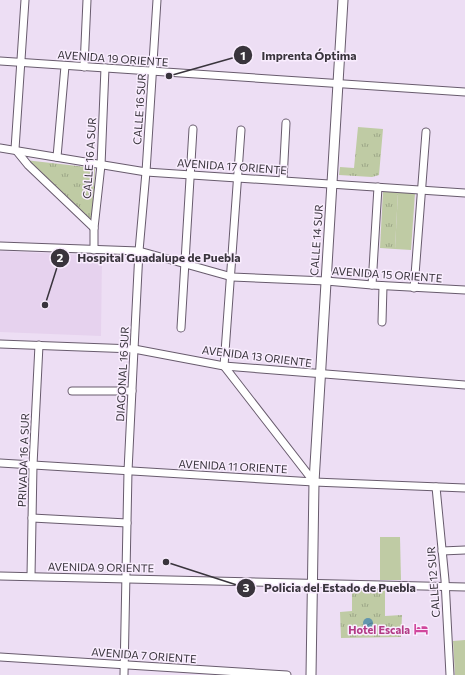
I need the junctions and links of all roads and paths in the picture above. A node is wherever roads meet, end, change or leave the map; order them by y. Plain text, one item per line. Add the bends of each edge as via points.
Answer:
1 (25, 0) edge
2 (87, 0) edge
3 (157, 0) edge
4 (343, 0) edge
5 (0, 62) edge
6 (22, 63) junction
7 (65, 66) junction
8 (84, 67) junction
9 (105, 68) junction
10 (152, 71) junction
11 (338, 83) junction
12 (465, 92) edge
13 (286, 123) dead end
14 (193, 129) dead end
15 (241, 130) dead end
16 (426, 132) dead end
17 (0, 148) edge
18 (15, 149) junction
19 (57, 157) junction
20 (101, 165) junction
21 (146, 172) junction
22 (191, 174) junction
23 (238, 177) junction
24 (283, 180) junction
25 (332, 184) junction
26 (378, 187) junction
27 (421, 190) junction
28 (465, 193) edge
29 (94, 228) junction
30 (0, 246) edge
31 (94, 250) junction
32 (139, 251) junction
33 (185, 264) junction
34 (232, 277) junction
35 (326, 281) junction
36 (372, 285) junction
37 (383, 286) junction
38 (414, 288) junction
39 (465, 290) edge
40 (382, 322) dead end
41 (181, 328) dead end
42 (0, 344) edge
43 (39, 345) junction
44 (134, 349) junction
45 (224, 366) junction
46 (320, 375) junction
47 (465, 385) edge
48 (72, 391) dead end
49 (132, 391) junction
50 (0, 463) edge
51 (33, 465) junction
52 (128, 472) junction
53 (314, 482) junction
54 (436, 487) junction
55 (465, 488) edge
56 (32, 518) junction
57 (127, 523) junction
58 (465, 550) edge
59 (442, 551) junction
60 (0, 576) edge
61 (31, 576) junction
62 (126, 578) junction
63 (314, 583) junction
64 (445, 586) junction
65 (465, 587) edge
66 (0, 657) edge
67 (124, 664) junction
68 (124, 675) edge
69 (287, 675) edge
70 (311, 675) edge
71 (450, 675) edge

1 - 6 street
2 - 8 street
3 - 10 street, CALLE 16 SUR
4 - 11 main road, CALLE 14 SUR
5 - 6 street, AVENIDA 19 ORIENTE
6 - 7 street, AVENIDA 19 ORIENTE
6 - 18 street
7 - 8 street, AVENIDA 19 ORIENTE
7 - 19 street
8 - 9 street, AVENIDA 19 ORIENTE
9 - 10 street, AVENIDA 19 ORIENTE
9 - 20 street, CALLE 16 A SUR
10 - 11 street, AVENIDA 19 ORIENTE
10 - 21 street, CALLE 16 SUR
11 - 12 street, AVENIDA 19 ORIENTE
11 - 25 main road, CALLE 14 SUR
13 - 24 street
14 - 22 street
15 - 23 street
16 - 27 street
17 - 18 street, AVENIDA 17 ORIENTE
18 - 19 street, AVENIDA 17 ORIENTE
18 - 29 street via 28,165
19 - 20 street, AVENIDA 17 ORIENTE
20 - 21 street, AVENIDA 17 ORIENTE
20 - 29 street, CALLE 16 A SUR
21 - 22 street, AVENIDA 17 ORIENTE
21 - 32 street, DIAGONAL 16 SUR
22 - 23 street, AVENIDA 17 ORIENTE
22 - 33 street
23 - 24 street, AVENIDA 17 ORIENTE
23 - 34 street
24 - 25 street, AVENIDA 17 ORIENTE
25 - 26 street, AVENIDA 17 ORIENTE
25 - 35 main road, CALLE 14 SUR
26 - 27 street, AVENIDA 17 ORIENTE
26 - 36 street
27 - 28 street, AVENIDA 17 ORIENTE
27 - 38 street
29 - 31 street, CALLE 16 A SUR
30 - 31 street, AVENIDA 15 ORIENTE
31 - 32 street, AVENIDA 15 ORIENTE
32 - 33 street, AVENIDA 15 ORIENTE
32 - 44 street, DIAGONAL 16 SUR
33 - 34 street, AVENIDA 15 ORIENTE
33 - 41 street
34 - 35 street, AVENIDA 15 ORIENTE
34 - 45 street
35 - 36 street, AVENIDA 15 ORIENTE
35 - 46 main road, CALLE 14 SUR
36 - 37 street, AVENIDA 15 ORIENTE
37 - 38 street, AVENIDA 15 ORIENTE
37 - 40 street
38 - 39 street, AVENIDA 15 ORIENTE
42 - 43 street, AVENIDA 13 ORIENTE
43 - 44 street, AVENIDA 13 ORIENTE
43 - 51 street, PRIVADA 16 A SUR
44 - 45 street, AVENIDA 13 ORIENTE
44 - 49 street, DIAGONAL 16 SUR
45 - 46 street, AVENIDA 13 ORIENTE
45 - 53 street
46 - 47 street, AVENIDA 13 ORIENTE
46 - 53 main road, CALLE 14 SUR
48 - 49 street
49 - 52 street, DIAGONAL 16 SUR
50 - 51 street, AVENIDA 11 ORIENTE
51 - 52 street, AVENIDA 11 ORIENTE
51 - 56 street, PRIVADA 16 A SUR
52 - 53 street, AVENIDA 11 ORIENTE
52 - 57 street, DIAGONAL 16 SUR
53 - 54 street, AVENIDA 11 ORIENTE
53 - 63 main road, CALLE 14 SUR
54 - 55 street, AVENIDA 11 ORIENTE
54 - 59 street, CALLE 12 SUR
56 - 57 street
56 - 61 street, PRIVADA 16 A SUR
57 - 62 street, DIAGONAL 16 SUR
58 - 59 street
59 - 64 street, CALLE 12 SUR
60 - 61 street, AVENIDA 9 ORIENTE
61 - 62 street, AVENIDA 9 ORIENTE
62 - 63 street, AVENIDA 9 ORIENTE
62 - 67 street, DIAGONAL 16 SUR
63 - 64 street, AVENIDA 9 ORIENTE
63 - 70 main road, CALLE 14 SUR
64 - 65 street, AVENIDA 9 ORIENTE
64 - 71 street, CALLE 12 SUR
66 - 67 street, AVENIDA 7 ORIENTE
67 - 68 street, DIAGONAL 16 SUR
67 - 69 street, AVENIDA 7 ORIENTE

